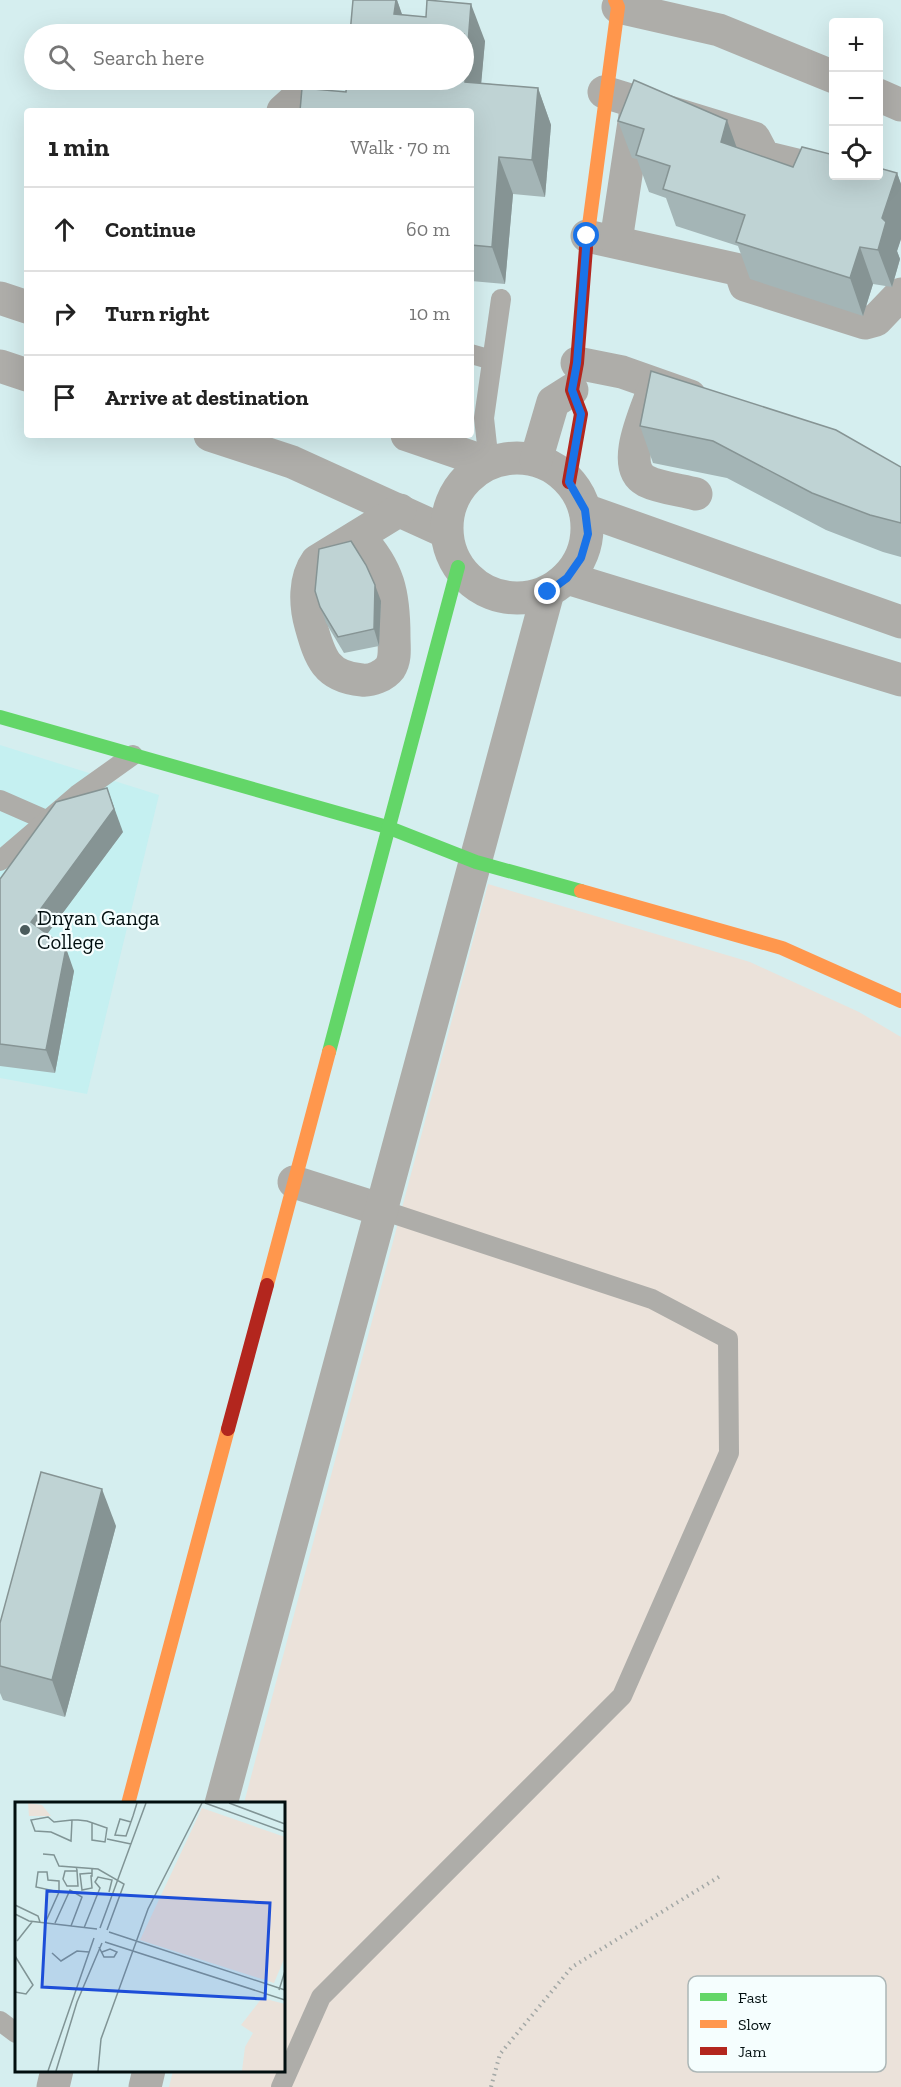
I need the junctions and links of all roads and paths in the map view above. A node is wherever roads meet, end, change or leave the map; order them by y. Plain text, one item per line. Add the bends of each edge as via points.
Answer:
1 (617, 4) edge
2 (829, 75) edge
3 (306, 90) edge
4 (604, 92) junction
5 (883, 97) edge
6 (638, 101) junction
7 (901, 105) edge
8 (286, 108) edge
9 (829, 173) edge
10 (601, 238) junction
11 (901, 294) edge
12 (0, 298) edge
13 (501, 299) dead end
14 (24, 306) edge
15 (474, 355) edge
16 (492, 360) junction
17 (0, 366) edge
18 (24, 374) edge
19 (574, 377) junction
20 (656, 383) junction
21 (723, 408) edge
22 (219, 438) edge
23 (416, 438) edge
24 (536, 460) junction
25 (489, 463) junction
26 (569, 482) junction
27 (696, 494) dead end
28 (400, 510) junction
29 (585, 510) junction
30 (446, 532) junction
31 (359, 537) dead end
32 (458, 567) junction
33 (558, 585) junction
34 (901, 622) edge
35 (901, 680) edge
36 (0, 717) edge
37 (133, 755) junction
38 (0, 800) edge
39 (48, 821) junction
40 (387, 827) junction
41 (0, 861) edge
42 (476, 862) junction
43 (901, 1001) edge
44 (294, 1182) junction
45 (382, 1210) junction
46 (128, 1802) edge
47 (221, 1802) edge
48 (722, 1875) dead end
49 (0, 2021) edge
50 (15, 2031) edge
51 (57, 2072) edge
52 (149, 2072) edge
53 (53, 2087) edge
54 (145, 2087) edge
55 (281, 2087) edge
56 (491, 2087) edge

1 - 2 street via 719,30
1 - 4 street
3 - 8 street
4 - 6 street
4 - 10 street
5 - 7 street
6 - 9 street via 754,138 764,157
6 - 10 street
10 - 11 street via 741,270 745,285 865,323 876,320
10 - 19 street
12 - 14 street
13 - 16 lane
15 - 16 lane
16 - 25 lane via 484,418
17 - 18 street
19 - 20 street via 622,372
19 - 24 street via 553,402
19 - 26 street via 581,414
20 - 21 street
20 - 27 street via 632,454 635,471 646,481
22 - 28 street via 292,462
23 - 25 street
24 - 25 street via 512,458
24 - 26 street via 558,470
25 - 30 street via 471,474 457,491 448,510
26 - 29 street
28 - 30 street
28 - 31 street
29 - 33 street via 588,534 581,558
29 - 34 street
30 - 32 street
32 - 33 street via 488,594 518,599
32 - 40 street
33 - 35 street
33 - 42 street
36 - 37 street
37 - 39 lane
37 - 40 street
38 - 39 lane
39 - 41 lane
40 - 42 street
40 - 44 street
42 - 43 street via 782,948
42 - 45 street
44 - 45 street
44 - 46 street
45 - 47 street
45 - 55 lane via 652,1299 728,1339 729,1453 622,1696 321,1997
48 - 56 path via 572,1967 500,2054
49 - 50 lane
51 - 53 street
52 - 54 street

